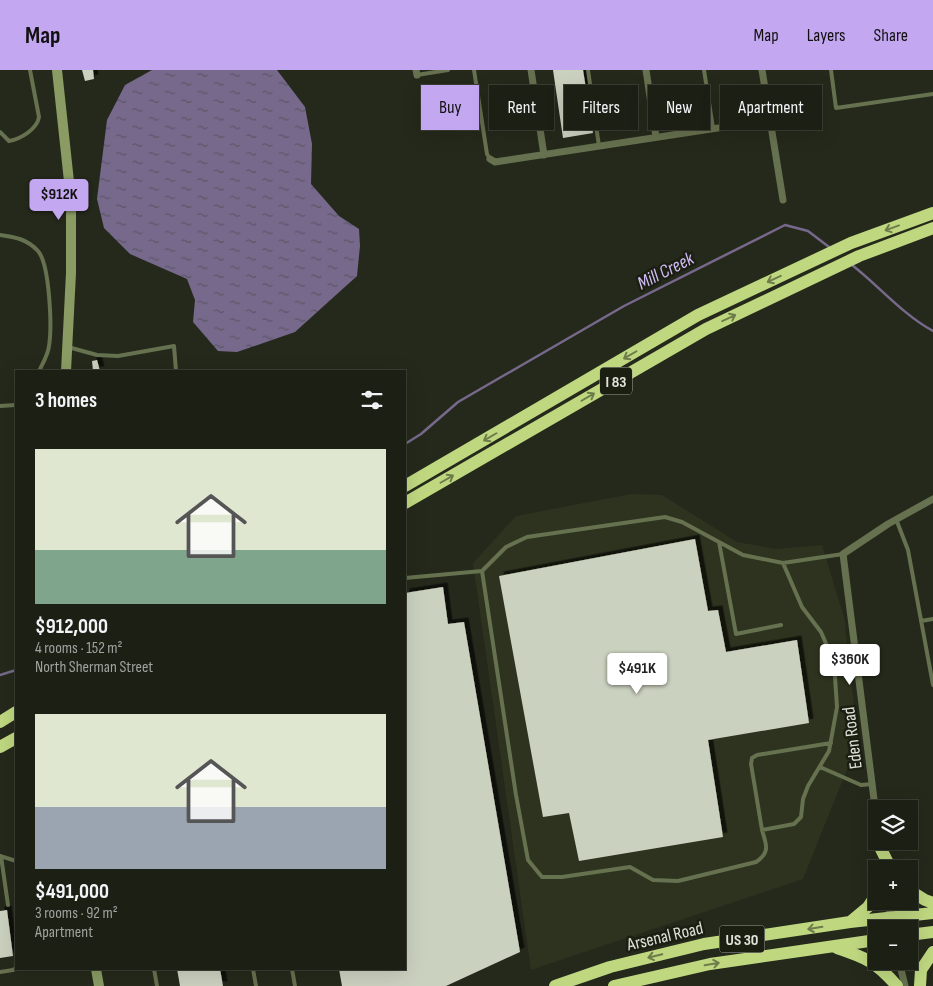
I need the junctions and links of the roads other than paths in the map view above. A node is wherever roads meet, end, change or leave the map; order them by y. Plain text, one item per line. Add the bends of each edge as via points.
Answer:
1 (30, 70) edge
2 (57, 70) edge
3 (448, 70) edge
4 (474, 70) edge
5 (531, 70) edge
6 (588, 70) edge
7 (646, 70) edge
8 (704, 70) edge
9 (762, 70) edge
10 (831, 70) edge
11 (417, 72) edge
12 (764, 85) edge
13 (933, 94) edge
14 (720, 127) edge
15 (713, 128) junction
16 (772, 130) edge
17 (0, 132) edge
18 (656, 137) junction
19 (599, 146) junction
20 (544, 155) junction
21 (490, 159) joint
22 (783, 200) dead end
23 (933, 213) edge
24 (933, 228) edge
25 (0, 235) edge
26 (68, 346) junction
27 (39, 370) edge
28 (66, 370) edge
29 (176, 370) edge
30 (15, 405) edge
31 (0, 406) edge
32 (406, 485) edge
33 (933, 499) edge
34 (406, 502) edge
35 (896, 519) junction
36 (719, 542) junction
37 (843, 554) junction
38 (783, 563) junction
39 (482, 571) junction
40 (406, 578) edge
41 (933, 619) edge
42 (921, 621) junction
43 (781, 626) dead end
44 (933, 686) edge
45 (15, 713) edge
46 (0, 722) edge
47 (15, 739) edge
48 (831, 743) junction
49 (0, 747) edge
50 (820, 767) junction
51 (872, 784) junction
52 (874, 800) edge
53 (762, 830) junction
54 (0, 856) edge
55 (15, 860) edge
56 (918, 896) edge
57 (933, 904) edge
58 (8, 905) dead end
59 (868, 907) edge
60 (933, 913) edge
61 (904, 920) edge
62 (850, 922) junction
63 (868, 922) edge
64 (933, 932) edge
65 (918, 934) edge
66 (868, 941) edge
67 (834, 947) junction
68 (933, 952) edge
69 (15, 969) edge
70 (96, 970) edge
71 (154, 970) edge
72 (253, 970) edge
73 (292, 970) edge
74 (901, 970) edge
75 (0, 972) edge
76 (99, 986) edge
77 (157, 986) edge
78 (256, 986) edge
79 (295, 986) edge
80 (555, 986) edge
81 (614, 986) edge
82 (897, 986) edge
83 (905, 986) edge
84 (920, 986) edge

1 - 17 lane via 38,123 19,140 9,141
2 - 26 main road via 71,200
3 - 11 lane
4 - 21 lane
5 - 20 street
6 - 19 lane
7 - 18 street
8 - 15 lane
9 - 12 street
10 - 13 lane via 836,108
14 - 15 street
15 - 18 street
16 - 22 street
18 - 19 street
19 - 20 street
20 - 21 street via 495,162
23 -> 32 highway, I 83 via 852,243 698,316
34 -> 24 highway, I 83 via 706,329 859,256
25 - 27 lane via 18,237 39,253 43,262 50,336 49,349
26 - 28 main road
26 - 29 lane via 97,355 118,356 174,346
30 - 31 lane
33 - 35 street
35 - 37 street
35 - 42 lane via 908,550
36 - 38 lane via 743,555
36 - 39 lane via 666,517 527,537 506,547
36 - 43 lane via 736,634
37 - 38 lane
37 - 51 street, Eden Road
38 - 48 lane via 802,607 821,632 834,662 837,707
39 - 40 lane
39 - 53 lane via 528,860 542,877 630,867 653,880 678,881 756,862 764,857 767,850
41 - 42 lane
42 - 44 lane
45 - 46 highway
47 - 49 highway
48 - 50 lane
48 - 53 lane via 752,758
50 - 51 lane via 861,785
50 - 53 lane via 803,799 801,816 794,824
51 - 52 street, Eden Road
54 - 55 lane
54 - 58 lane
56 - 57 highway
59 - 62 highway
60 - 61 highway, Arsenal Road / US 30
62 - 63 highway, Arsenal Road / US 30
62 -> 80 highway, Arsenal Road / US 30 via 704,944 610,967
64 - 65 highway
66 - 67 highway, US 30
81 -> 67 highway, US 30 via 710,964
67 - 82 highway via 864,957 886,973
68 - 84 highway via 921,970
69 - 75 lane
70 - 76 main road
71 - 77 lane
72 - 78 lane
73 - 79 lane
74 - 83 street

